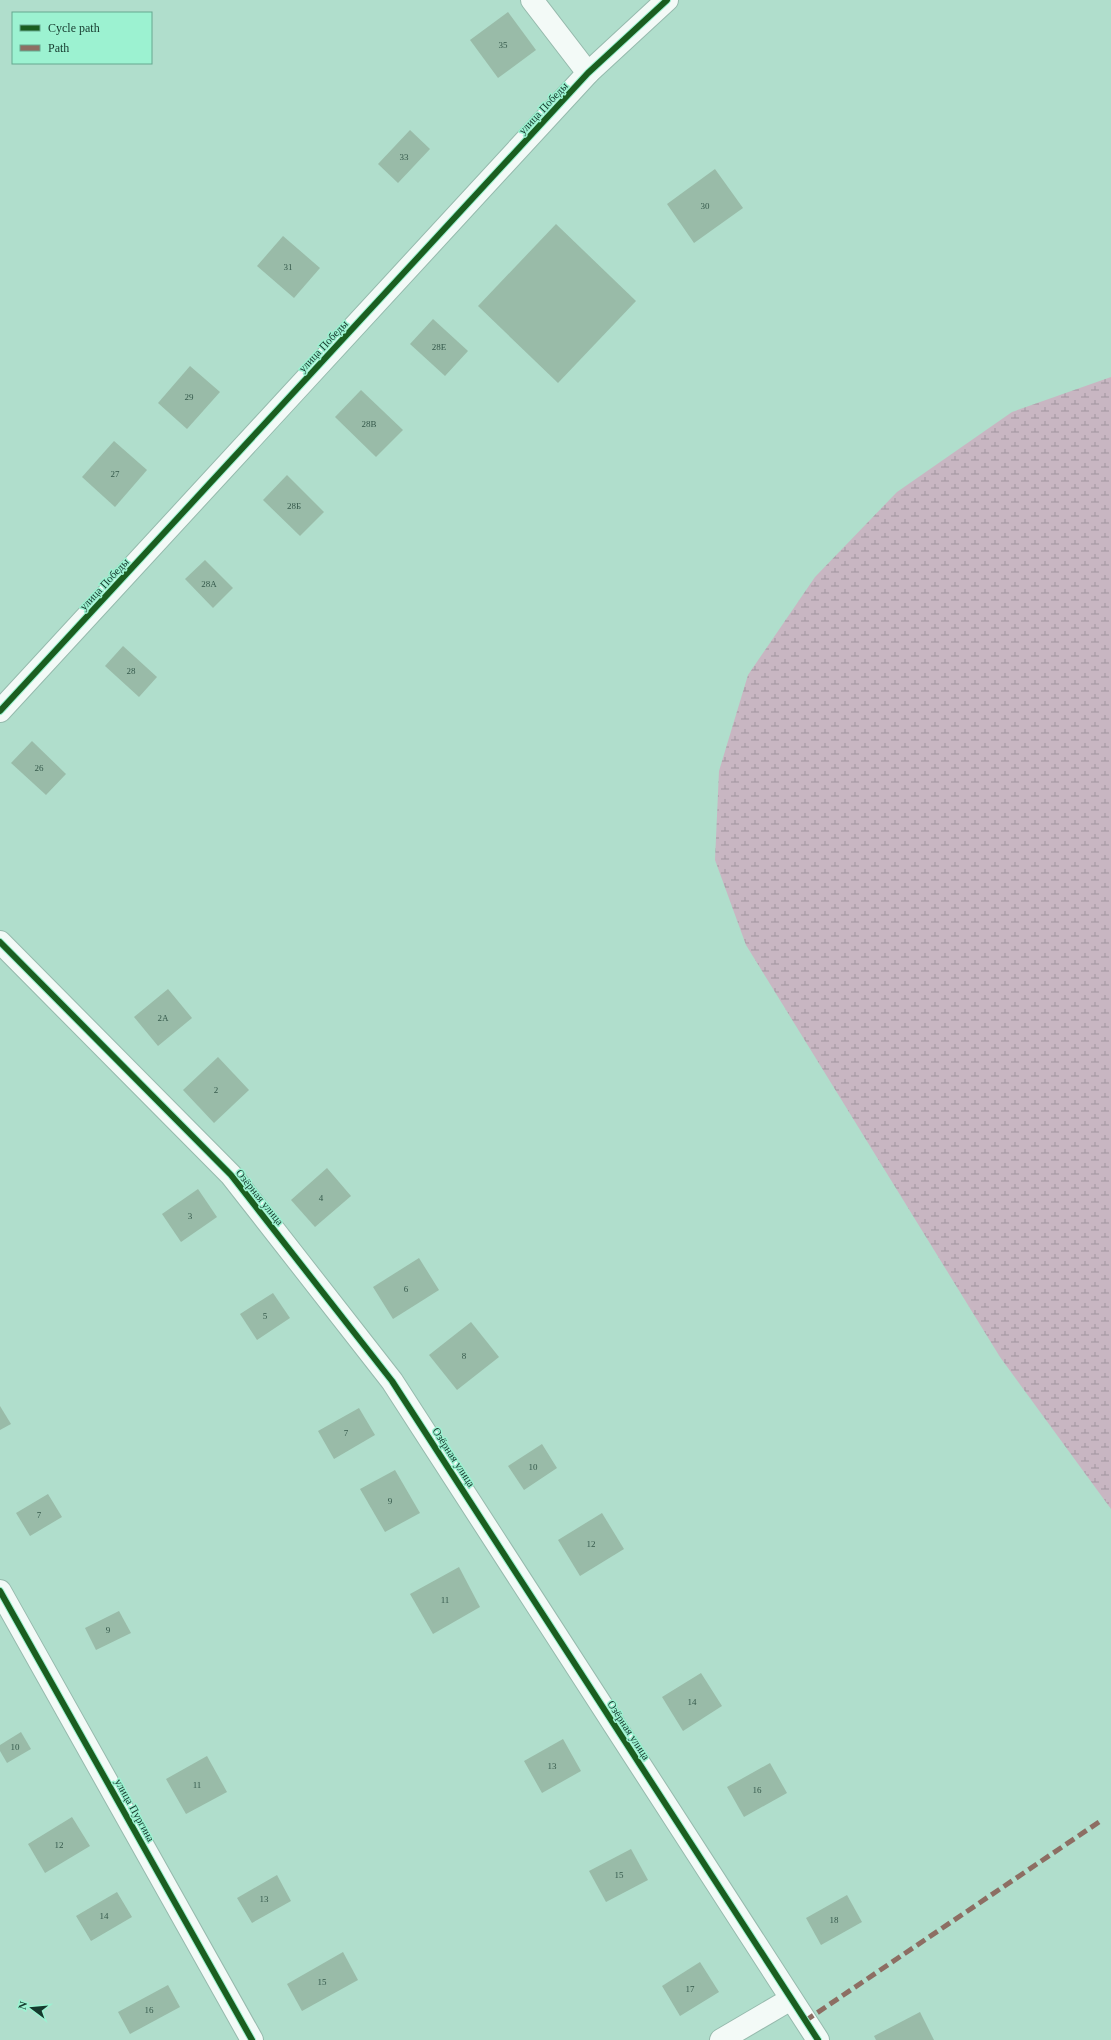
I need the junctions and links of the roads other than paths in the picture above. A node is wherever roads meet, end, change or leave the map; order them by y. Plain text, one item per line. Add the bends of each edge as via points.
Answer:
1 (532, 0) edge
2 (667, 0) edge
3 (588, 73) junction
4 (0, 711) edge
5 (0, 942) edge
6 (0, 1590) edge
7 (791, 1999) junction
8 (252, 2040) edge
9 (721, 2040) edge
10 (818, 2040) edge

1 - 3 street
2 - 3 street, улица Победы
3 - 4 street, улица Победы
5 - 7 street, Озёрная улица via 231,1175 392,1381
6 - 8 street, улица Пургина
7 - 9 street
7 - 10 street, Озёрная улица

